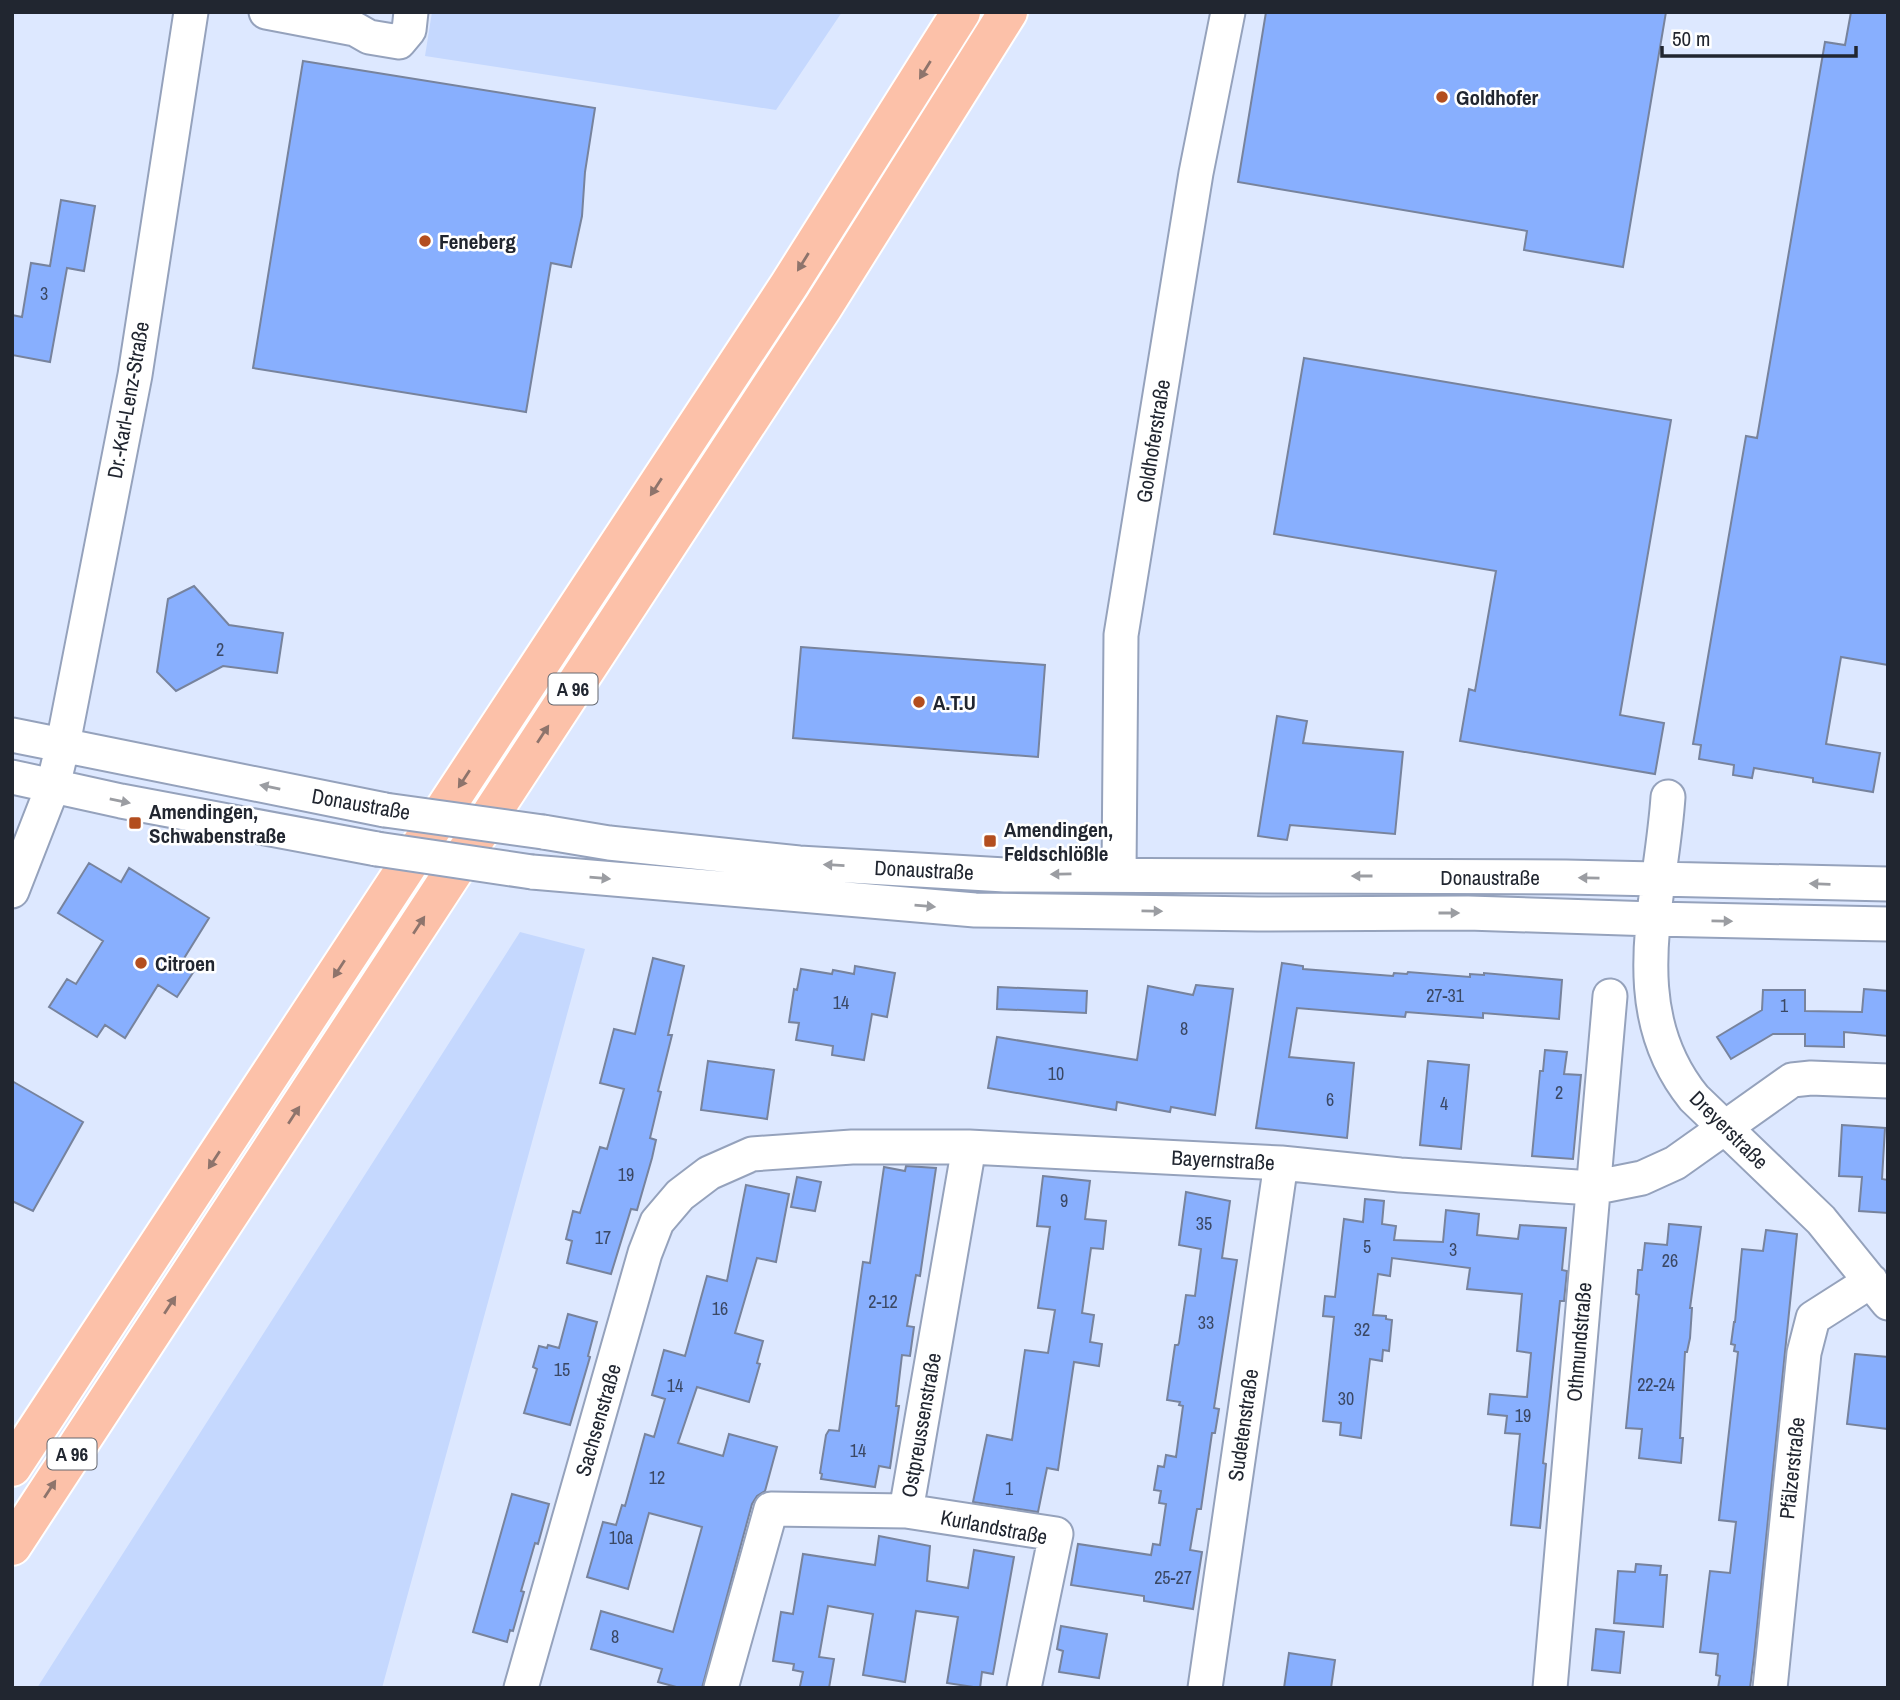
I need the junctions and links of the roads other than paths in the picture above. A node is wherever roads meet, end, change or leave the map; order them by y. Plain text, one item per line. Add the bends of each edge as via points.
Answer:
1 (191, 12) edge
2 (266, 12) edge
3 (411, 12) edge
4 (961, 12) edge
5 (1008, 12) edge
6 (1228, 12) edge
7 (12, 735) edge
8 (62, 744) junction
9 (12, 777) edge
10 (53, 786) junction
11 (1668, 797) dead end
12 (1119, 874) junction
13 (1658, 879) junction
14 (1888, 884) edge
15 (12, 891) edge
16 (1654, 919) junction
17 (1888, 924) edge
18 (1610, 996) dead end
19 (1888, 1082) edge
20 (1724, 1127) junction
21 (969, 1147) junction
22 (1281, 1163) junction
23 (709, 1173) joint
24 (1592, 1188) junction
25 (1880, 1292) edge
26 (12, 1466) edge
27 (906, 1511) junction
28 (12, 1546) edge
29 (520, 1688) edge
30 (721, 1688) edge
31 (1024, 1688) edge
32 (1205, 1688) edge
33 (1550, 1688) edge
34 (1770, 1688) edge

1 - 8 street, Dr.-Karl-Lenz-Straße via 135,375
2 - 3 street via 399,42 408,30
4 -> 26 highway, A 96 via 789,285
28 -> 5 highway, A 96 via 823,307
6 - 12 street, Goldhoferstraße via 1196,173 1121,635
7 - 8 street, Donaustraße
8 - 10 street, Dr.-Karl-Lenz-Straße
12 -> 8 street, Donaustraße, bridge via 1005,875 799,863 609,843 385,810
9 - 10 street, Donaustraße
10 - 15 street, Dr.-Karl-Lenz-Straße
10 -> 16 street, Donaustraße, bridge via 376,849 532,872 975,910 1468,913
11 - 13 street, Dreyerstraße
13 -> 12 street, Donaustraße
14 -> 13 street, Donaustraße
13 - 16 street, Dreyerstraße
16 -> 17 street, Donaustraße
16 - 20 street, Dreyerstraße via 1650,978 1658,1030 1682,1082
18 - 24 street, Othmundstraße
19 - 20 street, Bayernstraße via 1791,1080
20 - 24 street, Bayernstraße via 1675,1163 1642,1178
20 - 25 street, Dreyerstraße via 1821,1220
21 - 22 street, Bayernstraße
21 - 23 street, Bayernstraße via 852,1147 752,1154
21 - 27 street, Ostpreussenstraße
22 - 24 street, Bayernstraße
22 - 32 street, Sudetenstraße
23 - 29 street, Sachsenstraße via 680,1195 657,1222 645,1253
24 - 33 street, Othmundstraße
25 - 34 street, Pfälzerstraße via 1813,1318 1804,1353
27 - 30 street, Ostpreussenstraße via 771,1509
27 - 31 street, Kurlandstraße via 1056,1534

